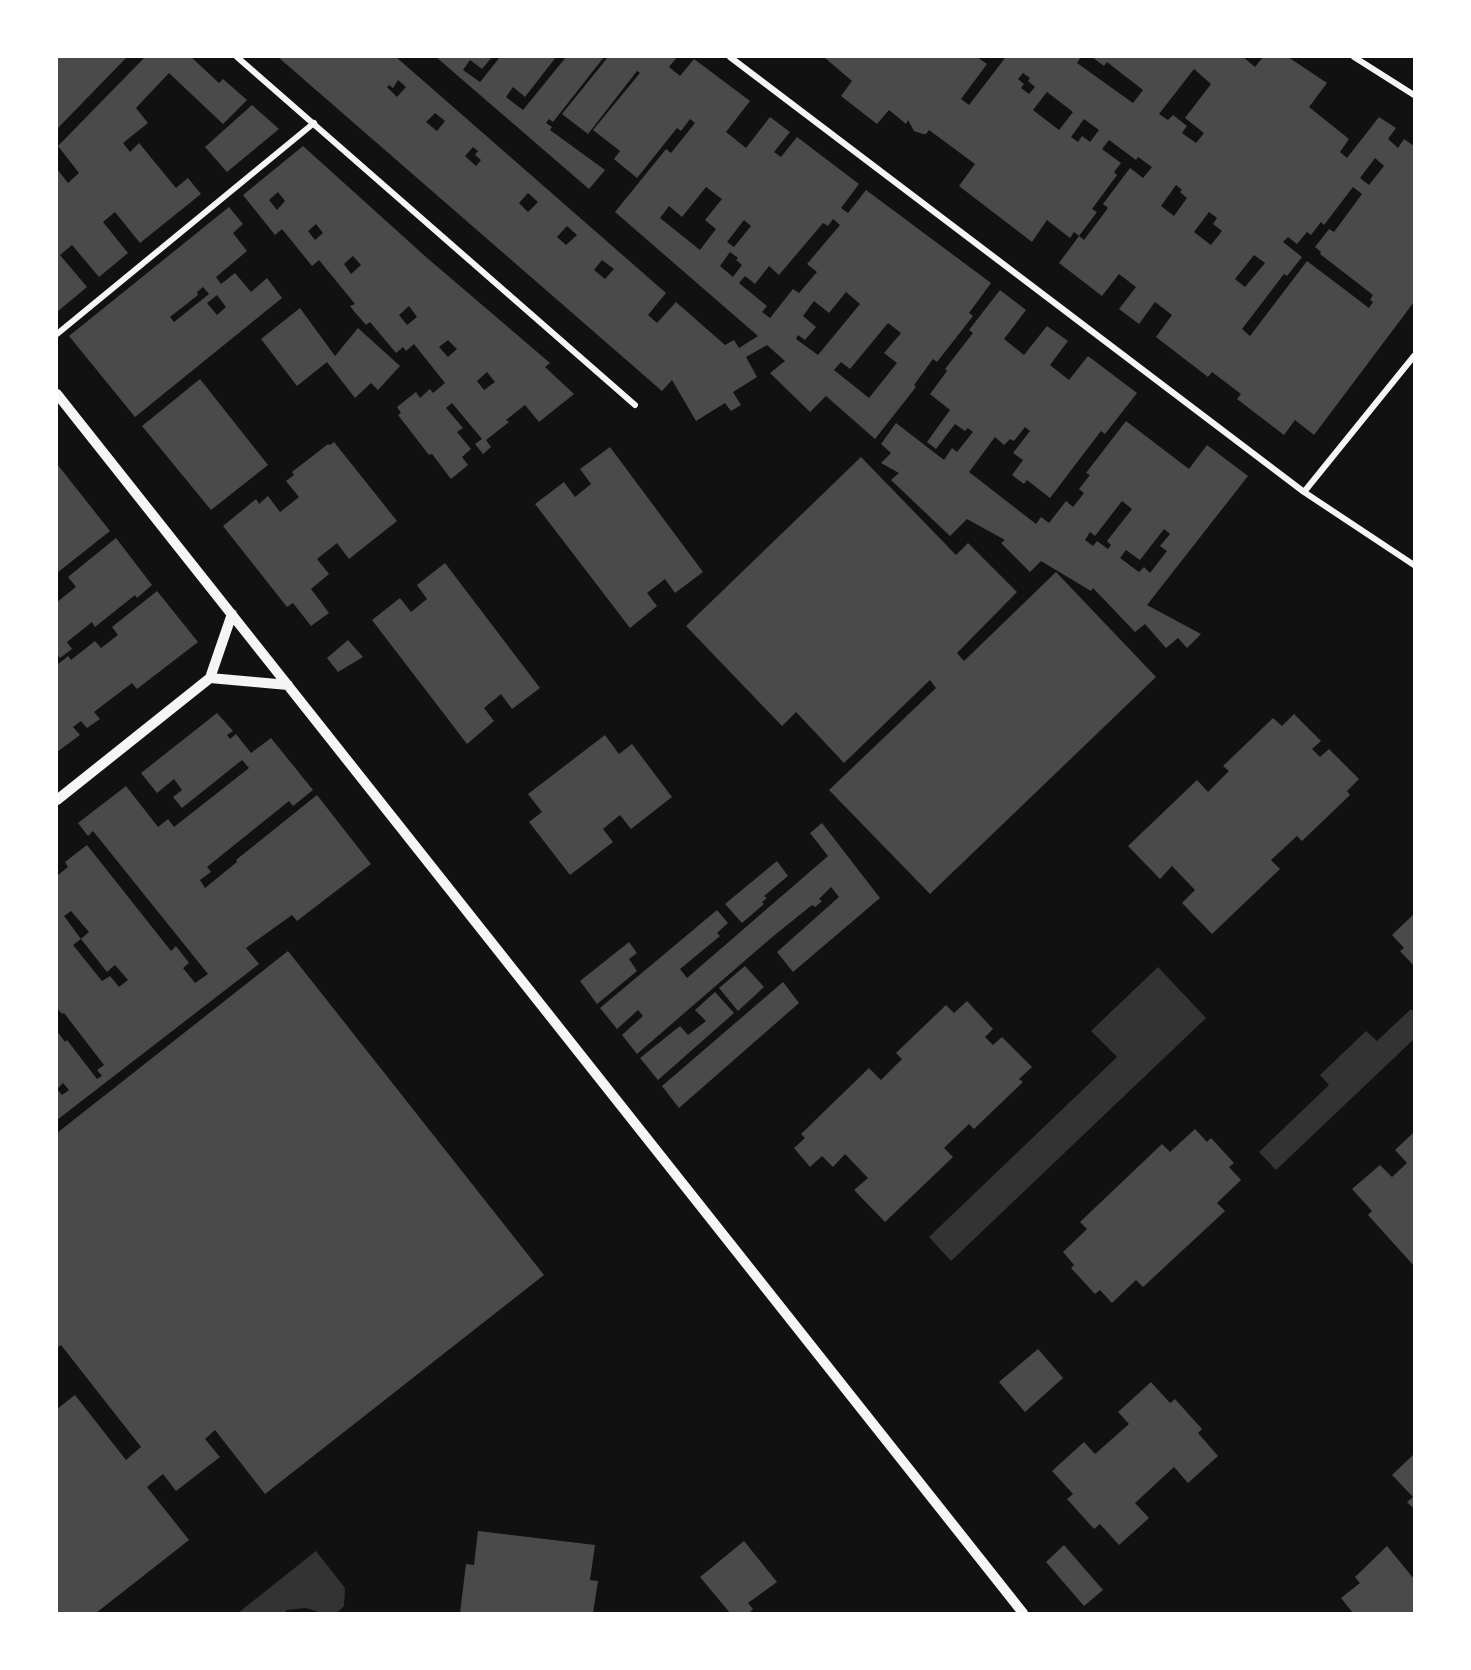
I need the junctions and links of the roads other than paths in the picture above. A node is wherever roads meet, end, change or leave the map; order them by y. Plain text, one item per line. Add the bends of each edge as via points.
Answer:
1 (237, 57) edge
2 (730, 57) edge
3 (1354, 57) edge
4 (1414, 95) edge
5 (314, 123) junction
6 (57, 334) edge
7 (1414, 356) edge
8 (57, 394) edge
9 (635, 405) dead end
10 (1304, 492) junction
11 (1414, 565) edge
12 (232, 614) junction
13 (210, 678) junction
14 (288, 685) junction
15 (57, 800) edge
16 (1023, 1613) edge

1 - 5 street
2 - 10 street
3 - 4 street
5 - 6 street
5 - 9 street
7 - 10 street
8 - 12 street
10 - 11 street
12 - 13 street
12 - 14 street
13 - 14 street
13 - 15 street
14 - 16 street

